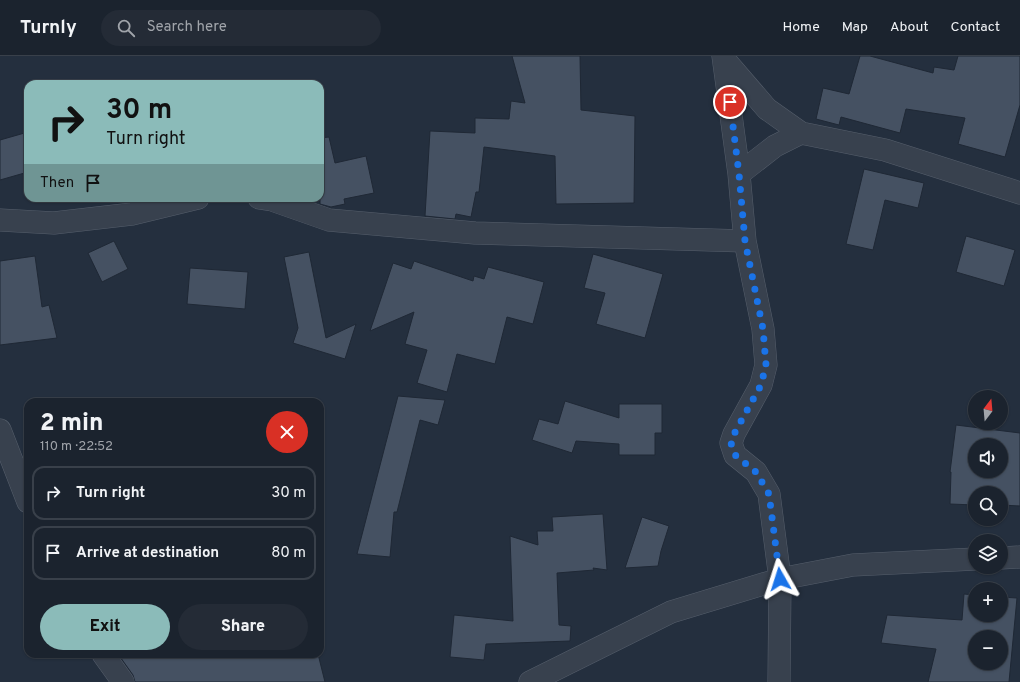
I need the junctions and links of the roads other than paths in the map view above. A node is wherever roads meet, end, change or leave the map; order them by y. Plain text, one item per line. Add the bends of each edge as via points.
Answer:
1 (724, 58) edge
2 (801, 133) junction
3 (739, 174) junction
4 (1020, 193) edge
5 (182, 202) edge
6 (278, 202) edge
7 (0, 220) edge
8 (745, 241) junction
9 (0, 430) edge
10 (24, 492) edge
11 (1020, 557) edge
12 (1008, 558) edge
13 (968, 559) edge
14 (780, 579) junction
15 (106, 658) edge
16 (123, 682) edge
17 (530, 682) edge
18 (779, 682) edge

1 - 2 street via 767,109
1 - 3 street
2 - 3 street via 775,146
2 - 4 street via 885,150
3 - 8 street
5 - 7 street via 132,214 62,222
6 - 8 street via 329,220 476,233
8 - 14 street via 763,329 766,365 761,385 731,443 735,455 756,472 769,494
9 - 10 street
11 - 12 street
13 - 14 street via 853,565
14 - 17 street via 671,612
14 - 18 street
15 - 16 street

